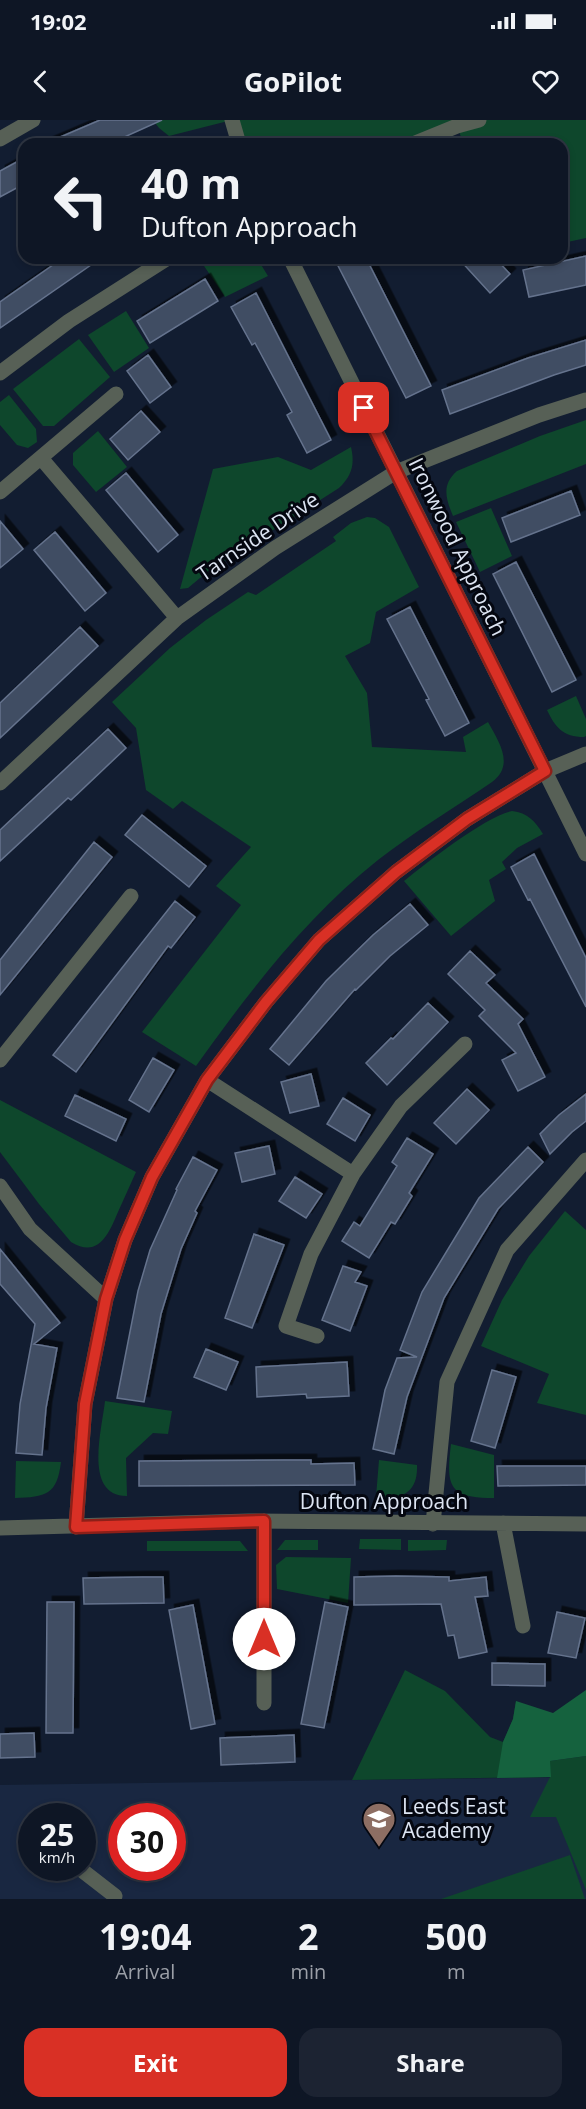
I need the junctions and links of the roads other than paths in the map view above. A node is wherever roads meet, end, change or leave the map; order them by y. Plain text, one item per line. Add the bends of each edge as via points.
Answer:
1 (33, 120) edge
2 (232, 120) edge
3 (479, 120) edge
4 (237, 138) edge
5 (428, 138) edge
6 (0, 139) edge
7 (159, 264) edge
8 (293, 264) edge
9 (0, 373) edge
10 (116, 393) dead end
11 (586, 400) edge
12 (41, 458) junction
13 (396, 472) junction
14 (0, 492) edge
15 (177, 618) junction
16 (586, 754) edge
17 (545, 771) junction
18 (0, 783) edge
19 (586, 854) edge
20 (131, 896) dead end
21 (465, 1044) dead end
22 (0, 1060) edge
23 (207, 1080) junction
24 (586, 1160) edge
25 (353, 1174) junction
26 (0, 1186) edge
27 (106, 1299) junction
28 (317, 1336) dead end
29 (264, 1521) junction
30 (503, 1523) junction
31 (434, 1524) junction
32 (586, 1524) edge
33 (76, 1527) junction
34 (0, 1528) edge
35 (523, 1626) dead end
36 (264, 1703) dead end
37 (96, 1881) edge
38 (115, 1896) dead end

1 - 6 street
2 - 4 street
3 - 5 street
7 - 9 street via 69,321
8 - 13 street, Ironwood Approach
10 - 12 street
11 - 13 street, Tarnside Drive
12 - 14 street
12 - 15 street
13 - 15 street, Tarnside Drive via 275,548
13 - 17 street, Ironwood Approach
15 - 18 street, Tarnside Drive
16 - 17 street
17 - 19 street, Ironwood Approach
17 - 23 street via 467,819 405,865 319,940
20 - 22 street
21 - 25 street via 401,1106
23 - 25 street
23 - 27 street via 152,1177 125,1240
24 - 31 street via 507,1250 447,1382
25 - 28 street via 311,1254 286,1326
26 - 27 street via 30,1229
27 - 33 street via 85,1404
29 - 31 street, Dufton Approach
29 - 33 street, Dufton Approach
29 - 36 street
30 - 31 street, Dufton Approach
30 - 32 street, Dufton Approach
30 - 35 street
33 - 34 street, Dufton Approach
37 - 38 street

